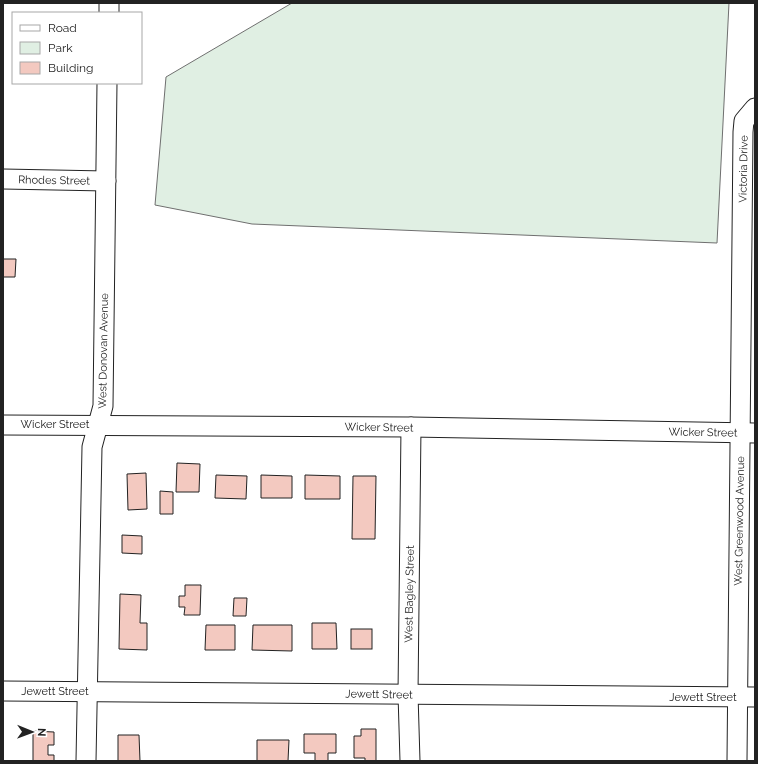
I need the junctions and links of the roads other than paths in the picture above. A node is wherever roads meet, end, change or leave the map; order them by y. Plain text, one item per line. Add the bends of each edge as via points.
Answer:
1 (108, 84) edge
2 (755, 108) edge
3 (3, 180) edge
4 (106, 181) junction
5 (749, 210) edge
6 (99, 424) junction
7 (3, 425) edge
8 (411, 427) junction
9 (748, 433) edge
10 (3, 691) edge
11 (87, 691) junction
12 (408, 694) junction
13 (746, 697) edge
14 (86, 761) edge
15 (410, 761) edge
16 (737, 761) edge

1 - 4 street, West Donovan Avenue
2 - 5 street, Victoria Drive via 744,121
3 - 4 street, Rhodes Street
4 - 6 street, West Donovan Avenue via 103,406
5 - 9 street, West Greenwood Avenue
6 - 7 street, Wicker Street
6 - 8 street, Wicker Street
6 - 11 street, West Donovan Avenue via 92,446
8 - 9 street, Wicker Street
8 - 12 street, West Bagley Street
9 - 13 street, West Greenwood Avenue
10 - 11 street, Jewett Street
11 - 12 street, Jewett Street
11 - 14 street, West Donovan Avenue
12 - 13 street, Jewett Street
12 - 15 street, West Bagley Street
13 - 16 street, West Greenwood Avenue

